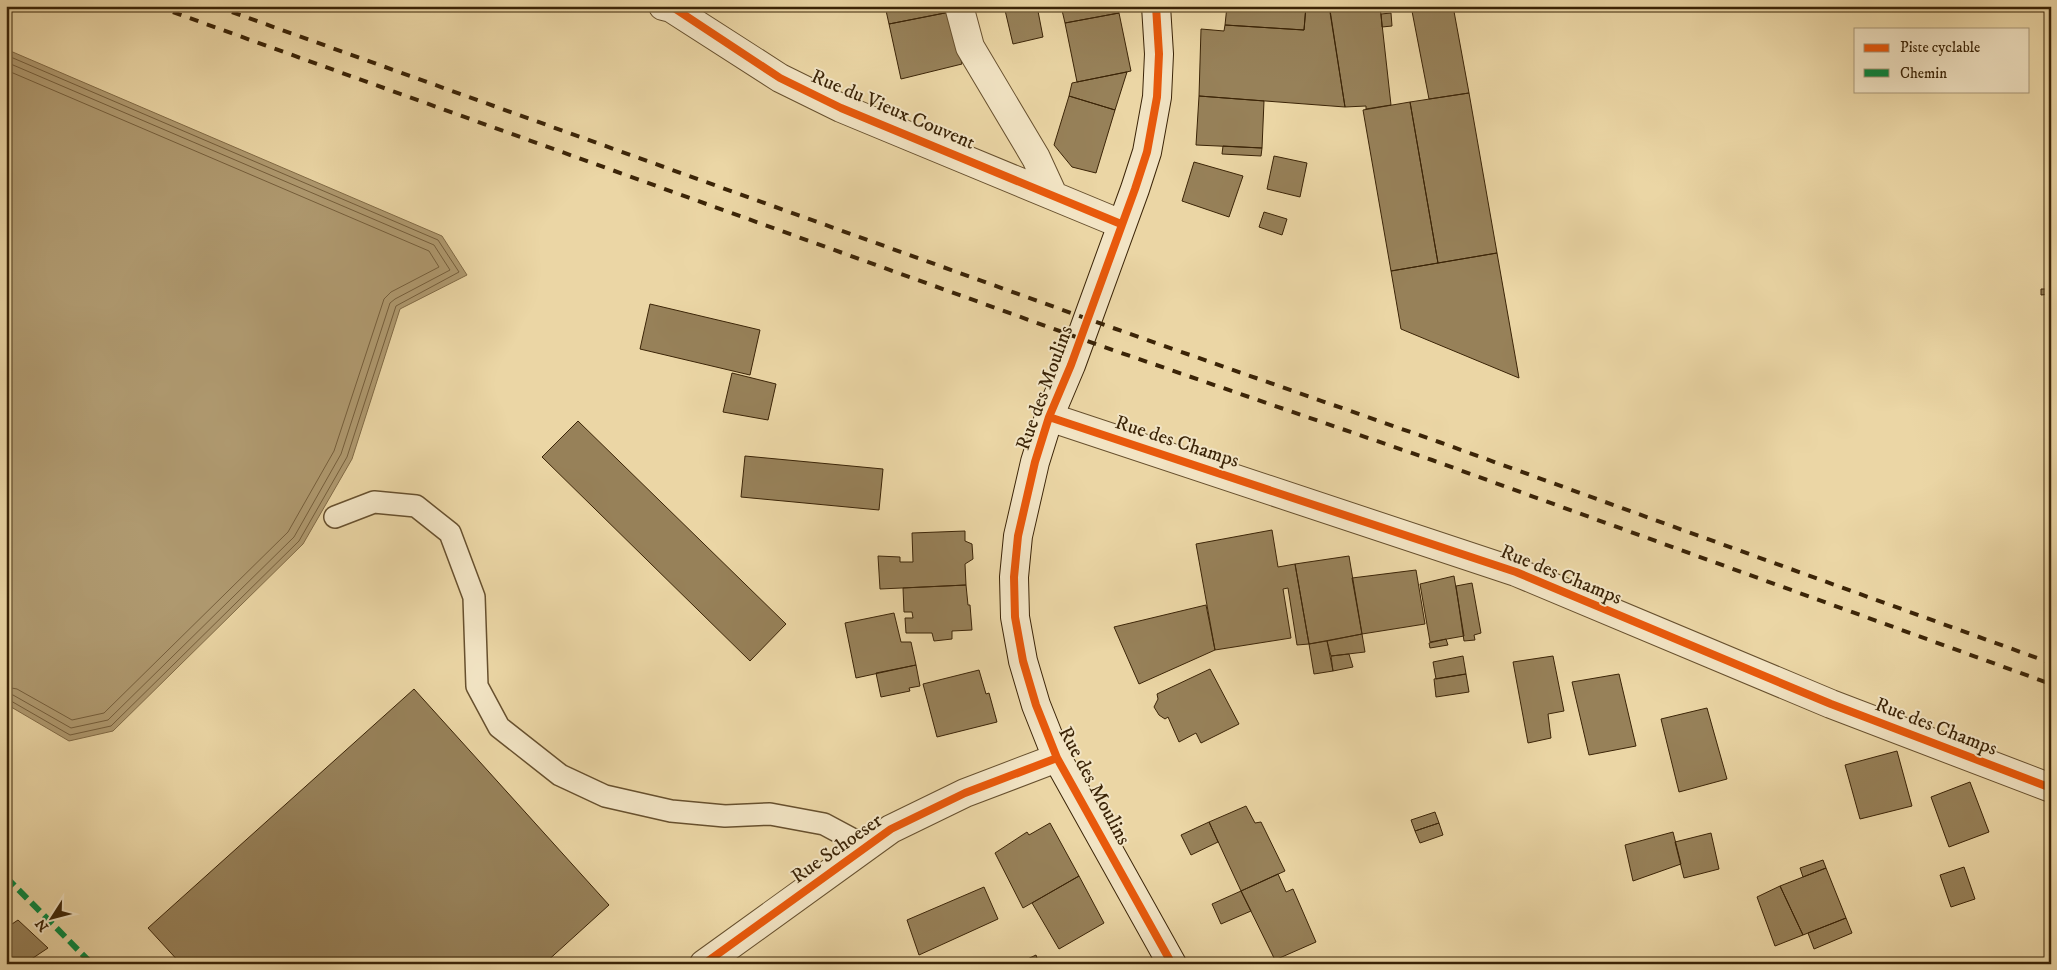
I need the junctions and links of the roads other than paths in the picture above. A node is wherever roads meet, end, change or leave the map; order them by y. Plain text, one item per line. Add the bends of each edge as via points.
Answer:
1 (959, 6) edge
2 (1156, 6) edge
3 (668, 7) edge
4 (1053, 195) junction
5 (1121, 224) junction
6 (1049, 417) junction
7 (335, 517) dead end
8 (1057, 758) junction
9 (2051, 788) edge
10 (867, 847) junction
11 (704, 964) edge
12 (1172, 964) edge

1 - 4 street via 970,48 1036,158
2 - 5 street, Rue des Moulins via 1157,97 1147,152
3 - 4 street, Rue du Vieux Couvent via 780,78 841,108
4 - 5 street, Rue du Vieux Couvent
5 - 6 street, Rue des Moulins
6 - 8 street, Rue des Moulins via 1026,494 1014,577 1023,661
6 - 9 street, Rue des Champs via 1516,572 1831,704
7 - 10 lane via 374,502 416,506 450,533 474,598 476,686 500,727 560,775 606,796 671,811 725,816 770,814 824,824
8 - 10 street, Rue Schoeser via 965,793 891,830
8 - 12 street, Rue des Moulins
10 - 11 street, Rue Schoeser

